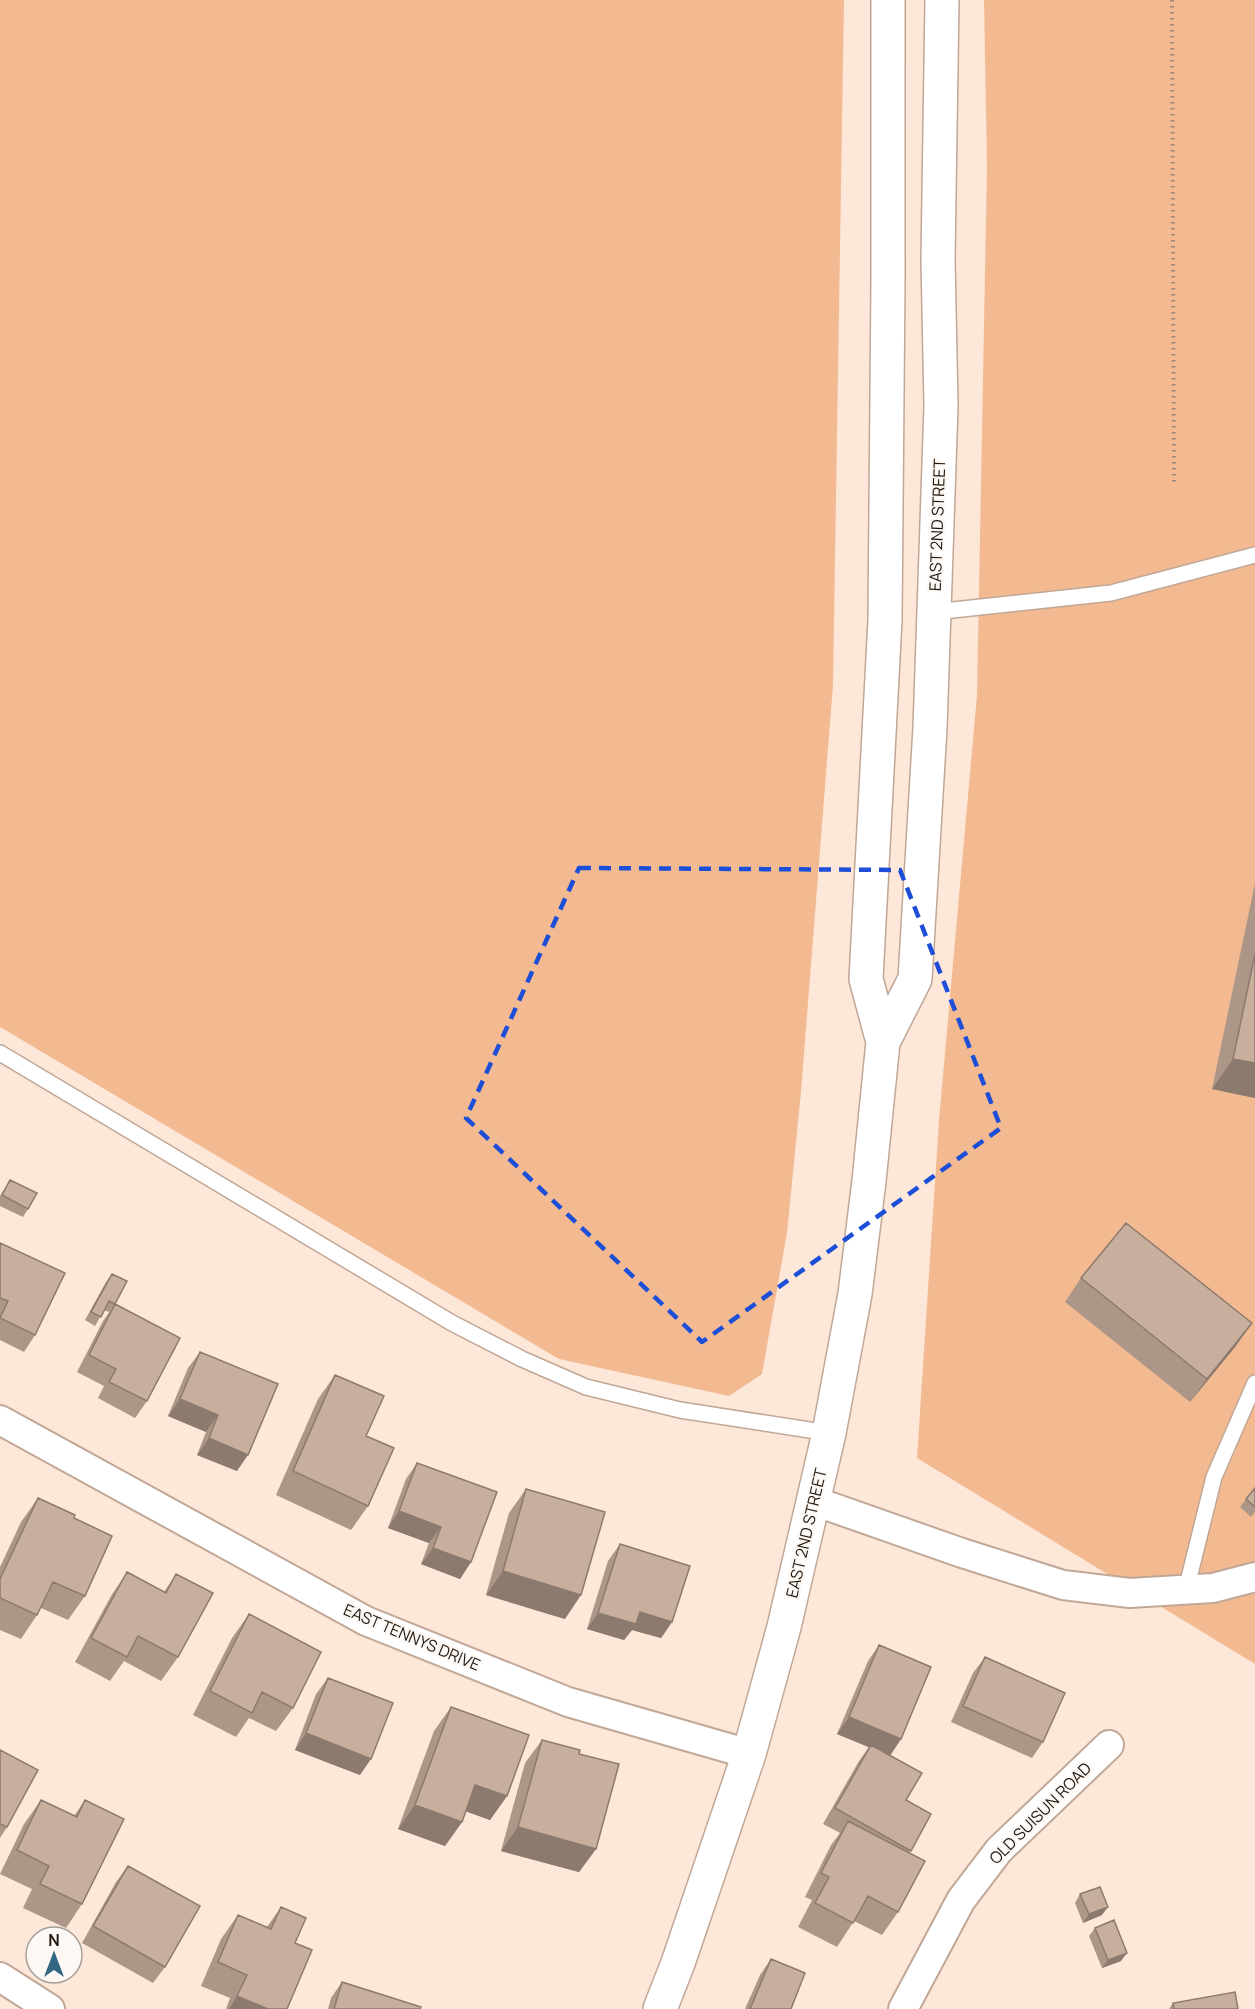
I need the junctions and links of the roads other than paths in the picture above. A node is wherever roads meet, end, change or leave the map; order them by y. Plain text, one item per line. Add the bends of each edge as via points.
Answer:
1 (888, 0) edge
2 (942, 0) edge
3 (1255, 555) edge
4 (934, 612) junction
5 (883, 1042) junction
6 (0, 1053) edge
7 (1255, 1383) edge
8 (0, 1420) edge
9 (830, 1433) junction
10 (814, 1501) junction
11 (1255, 1576) edge
12 (1186, 1590) junction
13 (1109, 1745) dead end
14 (749, 1754) junction
15 (0, 1977) edge
16 (50, 2009) edge
17 (660, 2009) edge
18 (903, 2009) edge

1 - 5 main road, EAST 2ND STREET via 885,621 866,979
2 - 4 main road, EAST 2ND STREET via 940,406
3 - 4 lane via 1111,593
4 - 5 main road, EAST 2ND STREET via 915,979
5 - 9 main road, EAST 2ND STREET via 855,1294
6 - 9 lane via 452,1323 522,1359 586,1387 680,1410
7 - 12 lane via 1214,1477
8 - 14 street, EAST TENNYS DRIVE via 366,1621 568,1702
9 - 10 main road, EAST 2ND STREET
10 - 12 street via 1063,1585 1130,1593
10 - 14 main road, EAST 2ND STREET
11 - 12 street via 1213,1588
13 - 18 street, OLD SUISUN ROAD via 999,1850 961,1900
14 - 17 main road, EAST 2ND STREET
15 - 16 street

